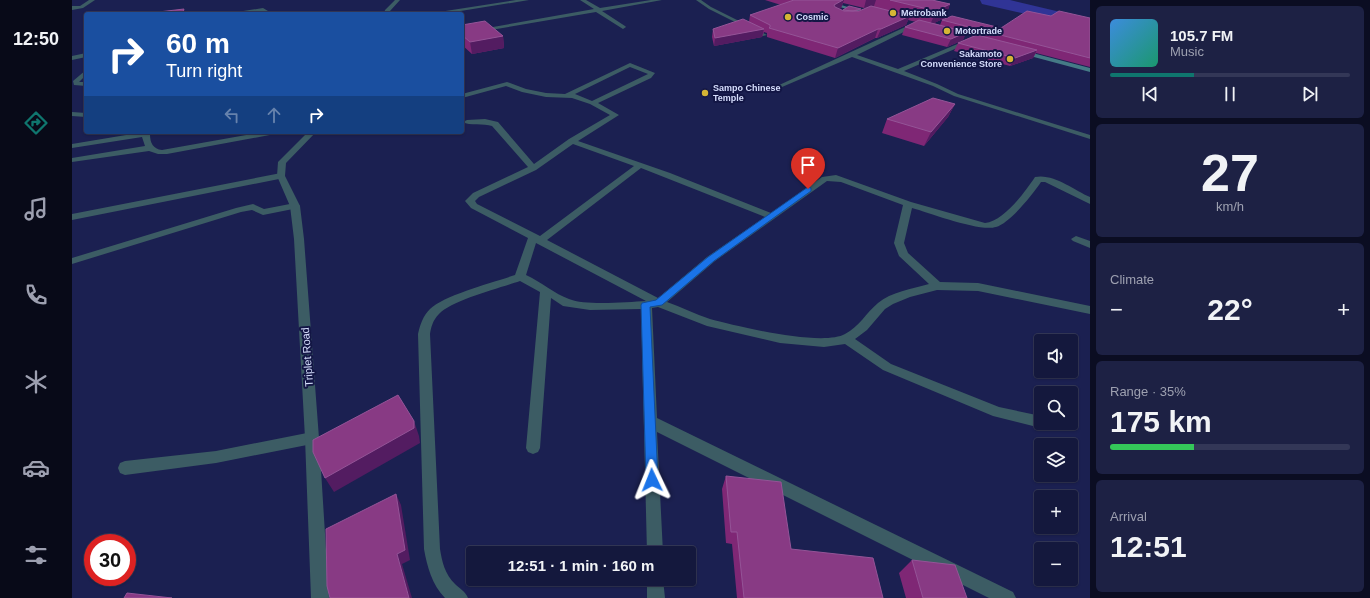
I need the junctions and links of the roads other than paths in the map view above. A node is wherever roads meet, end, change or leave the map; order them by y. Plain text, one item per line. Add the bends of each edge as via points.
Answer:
1 (93, 0) edge
2 (398, 0) edge
3 (527, 0) edge
4 (582, 0) edge
5 (660, 0) edge
6 (698, 0) edge
7 (823, 0) edge
8 (481, 2) dead end
9 (496, 4) junction
10 (72, 8) edge
11 (598, 10) junction
12 (245, 12) edge
13 (266, 12) edge
14 (387, 12) edge
15 (442, 12) dead end
16 (868, 12) edge
17 (906, 24) edge
18 (914, 26) junction
19 (623, 27) dead end
20 (922, 27) edge
21 (471, 31) edge
22 (765, 34) edge
23 (964, 38) edge
24 (972, 40) junction
25 (979, 42) edge
26 (1016, 51) edge
27 (84, 54) edge
28 (852, 55) junction
29 (72, 58) edge
30 (1090, 70) edge
31 (897, 72) junction
32 (84, 74) edge
33 (84, 84) edge
34 (780, 86) dead end
35 (464, 95) edge
36 (568, 95) junction
37 (592, 103) junction
38 (72, 114) edge
39 (84, 115) edge
40 (467, 122) dead end
41 (140, 134) edge
42 (146, 134) edge
43 (264, 134) edge
44 (310, 134) edge
45 (1090, 137) edge
46 (572, 142) junction
47 (72, 146) edge
48 (150, 148) junction
49 (72, 160) edge
50 (639, 166) junction
51 (533, 168) junction
52 (281, 176) junction
53 (1090, 201) edge
54 (908, 204) junction
55 (295, 206) junction
56 (771, 216) junction
57 (72, 217) edge
58 (537, 239) junction
59 (1076, 239) dead end
60 (1090, 245) edge
61 (72, 261) edge
62 (520, 277) junction
63 (937, 286) junction
64 (546, 291) junction
65 (652, 304) junction
66 (1090, 310) edge
67 (847, 338) junction
68 (1034, 420) edge
69 (651, 422) junction
70 (312, 438) junction
71 (533, 448) dead end
72 (125, 468) dead end
73 (655, 546) edge
74 (656, 586) edge
75 (320, 598) edge
76 (459, 598) edge
77 (656, 598) edge
78 (1007, 598) edge

1 - 10 street via 81,7
2 - 14 street
3 - 9 street
4 - 11 street
5 - 11 street
6 - 22 lane
7 - 16 main road via 860,14
8 - 9 street
9 - 15 street
11 - 19 street
11 - 21 street
12 - 13 street
17 - 18 main road
18 - 20 main road
18 - 28 street
23 - 24 main road
24 - 25 main road
24 - 31 street
26 - 30 main road
27 - 29 street
28 - 31 street
28 - 34 street
31 - 45 street via 956,95
32 - 33 street via 75,82
35 - 36 street via 506,84 546,95
36 - 37 street
36 - 37 street via 630,65 652,73 649,77
37 - 46 street via 614,115
38 - 39 street
40 - 51 street via 485,121 494,124
41 - 47 street
42 - 48 street
43 - 48 street via 167,152 158,152
44 - 52 street via 282,162
46 - 50 street
46 - 51 street
48 - 49 street
50 - 56 street
50 - 58 street
51 - 58 street via 476,195 470,201 474,206
52 - 55 street, Triplet Road
52 - 57 street
53 - 54 street via 1047,179 1038,179 1028,195 998,223 989,226
54 - 56 street via 844,180 831,178 821,180
54 - 63 street via 899,243 903,254
55 - 61 street via 263,212 253,207 239,210
55 - 70 street, Triplet Road
56 - 65 street
58 - 62 street
58 - 65 street
59 - 60 street
62 - 64 street
62 - 76 street via 447,302 431,314 426,323 424,334 434,567 449,593
63 - 66 street via 978,286
63 - 67 street via 907,294 881,306 863,328
64 - 65 street via 566,303 576,305
64 - 71 street
65 - 67 street via 707,322 780,339 824,343
65 - 69 street
67 - 68 street via 887,366 902,373 998,412
69 - 73 street
69 - 78 street
70 - 72 street via 216,457
70 - 75 street, Triplet Road
74 - 77 street

